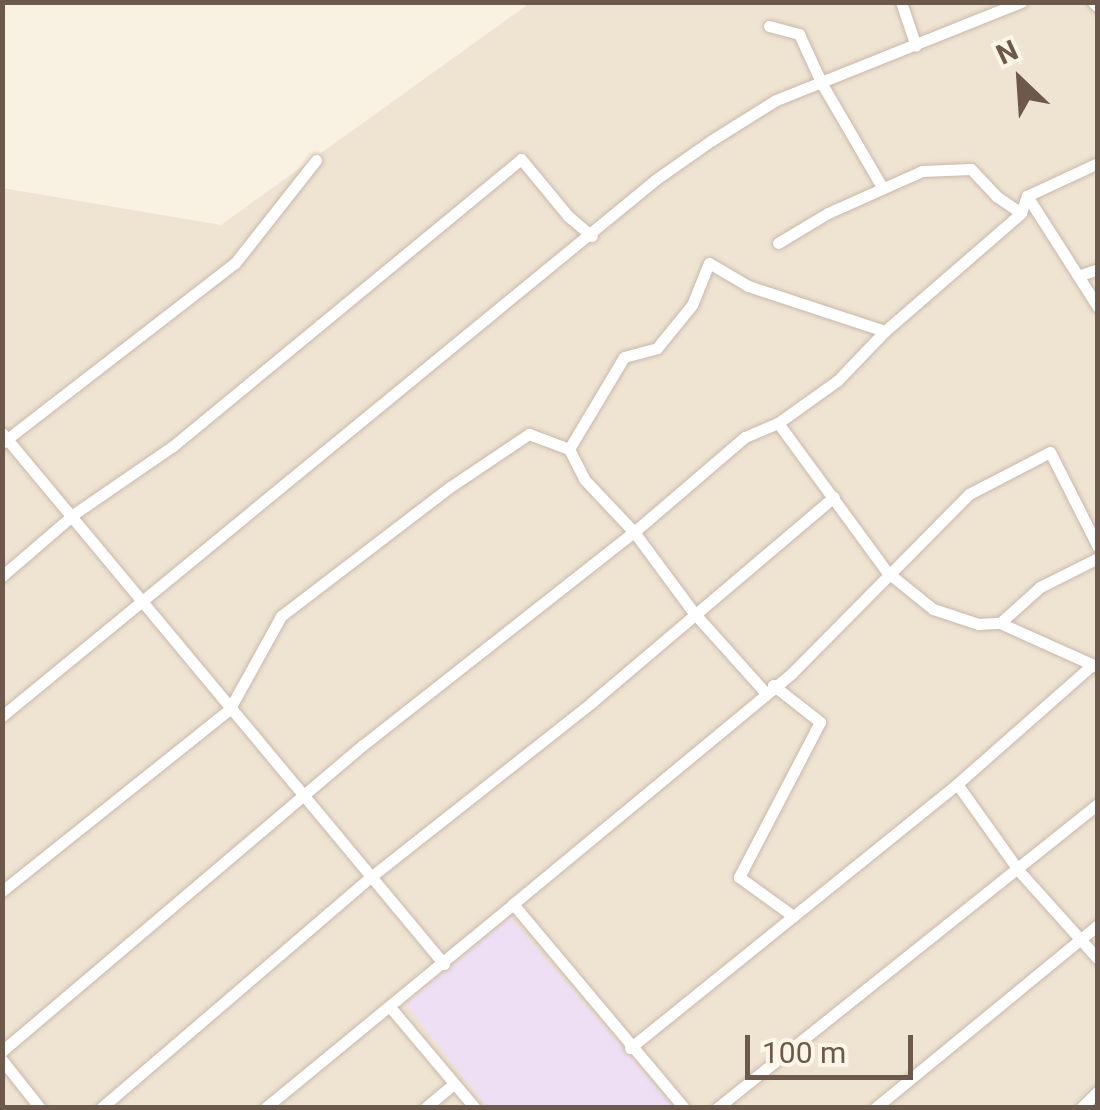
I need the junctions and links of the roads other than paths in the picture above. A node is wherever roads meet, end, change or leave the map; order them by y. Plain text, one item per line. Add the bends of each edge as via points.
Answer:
1 (901, 2) edge
2 (1021, 2) edge
3 (770, 26) dead end
4 (916, 46) junction
5 (822, 84) junction
6 (316, 160) dead end
7 (1098, 163) edge
8 (882, 188) junction
9 (1027, 196) junction
10 (1021, 214) junction
11 (592, 236) junction
12 (778, 243) dead end
13 (1098, 269) edge
14 (1078, 276) junction
15 (1098, 307) edge
16 (885, 331) junction
17 (778, 423) junction
18 (4, 438) edge
19 (569, 449) junction
20 (834, 497) junction
21 (74, 514) junction
22 (634, 532) junction
23 (1098, 547) edge
24 (1098, 558) edge
25 (887, 572) junction
26 (2, 576) edge
27 (142, 598) junction
28 (694, 613) junction
29 (1000, 623) junction
30 (1095, 666) edge
31 (769, 688) junction
32 (229, 710) junction
33 (2, 716) edge
34 (956, 784) junction
35 (304, 796) junction
36 (1098, 804) edge
37 (1019, 871) junction
38 (372, 876) junction
39 (2, 891) edge
40 (513, 904) junction
41 (793, 916) junction
42 (1098, 925) edge
43 (1080, 938) junction
44 (1098, 958) edge
45 (444, 964) junction
46 (390, 1008) junction
47 (630, 1048) junction
48 (2, 1051) edge
49 (2, 1060) edge
50 (454, 1084) junction
51 (1098, 1092) edge
52 (40, 1108) edge
53 (101, 1108) edge
54 (265, 1108) edge
55 (425, 1108) edge
56 (475, 1108) edge
57 (684, 1108) edge
58 (716, 1108) edge
59 (875, 1108) edge
60 (1081, 1108) edge

1 - 4 street
2 - 4 street
3 - 5 street via 799,34
4 - 5 street
5 - 8 street
5 - 11 street via 776,100 712,140
6 - 18 street via 235,263
7 - 9 street
8 - 10 street via 922,170 971,169
8 - 12 street
9 - 10 street
9 - 14 street
10 - 16 street
11 - 21 street via 521,159 172,446
11 - 27 street
13 - 14 street
14 - 15 street
16 - 17 street via 838,380
16 - 19 street via 748,286 710,263 692,305 657,348 624,358
17 - 20 street
17 - 22 street via 745,437
18 - 21 street
19 - 22 street via 584,479
19 - 32 street via 529,434 280,616
20 - 25 street
20 - 28 street
21 - 26 street
21 - 27 street
22 - 28 street
22 - 35 street
23 - 25 street via 1050,452 969,494
24 - 29 street via 1049,581
25 - 29 street via 934,609 978,624
25 - 31 street via 792,673
27 - 32 street
27 - 33 street
28 - 31 street
28 - 38 street
29 - 30 street
30 - 34 street
31 - 40 street
31 - 41 street via 820,722 739,877
32 - 35 street
32 - 39 street
34 - 37 street
34 - 41 street
35 - 38 street
35 - 48 street
36 - 37 street
37 - 43 street
37 - 58 street
38 - 45 street
38 - 53 street
40 - 45 street
40 - 47 street
41 - 47 street
42 - 43 street
43 - 44 street
43 - 59 street
45 - 46 street
46 - 50 street
46 - 54 street
47 - 57 street
49 - 52 street
50 - 55 street
50 - 56 street
51 - 60 street

